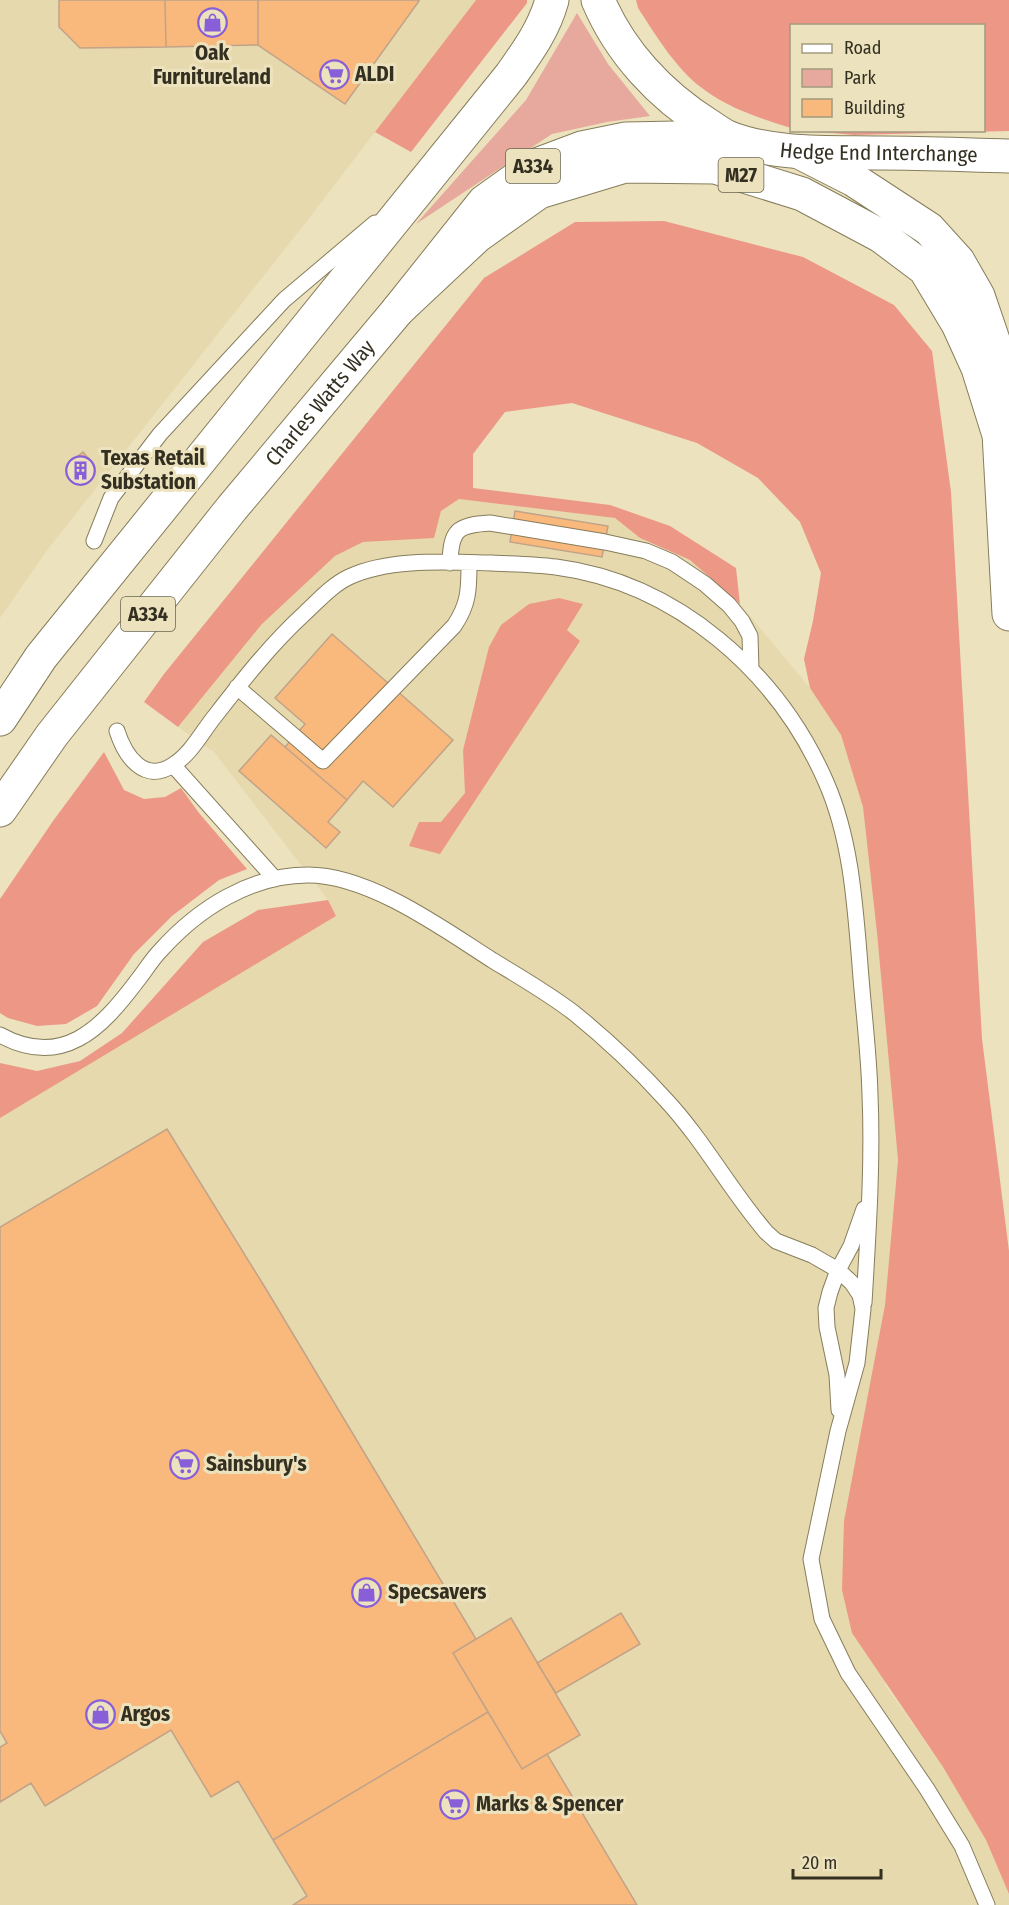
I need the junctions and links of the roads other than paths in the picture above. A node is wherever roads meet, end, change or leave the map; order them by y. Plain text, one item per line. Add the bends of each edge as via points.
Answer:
1 (552, 0) edge
2 (598, 0) edge
3 (727, 136) junction
4 (799, 152) junction
5 (1009, 156) edge
6 (429, 178) junction
7 (398, 310) junction
8 (999, 435) junction
9 (94, 541) dead end
10 (450, 563) junction
11 (469, 563) junction
12 (1009, 614) edge
13 (751, 669) junction
14 (237, 687) junction
15 (0, 719) edge
16 (117, 731) dead end
17 (173, 765) junction
18 (0, 810) edge
19 (275, 879) junction
20 (0, 1035) edge
21 (870, 1165) junction
22 (838, 1270) junction
23 (863, 1309) junction
24 (838, 1431) junction
25 (987, 1905) edge

1 - 6 main road, A334 via 547,20 531,47
2 - 3 main road, Hedge End Interchange via 621,42 648,78
3 - 4 main road, Hedge End Interchange
3 - 7 main road, Charles Watts Way / A334 via 626,140 582,148 534,166 484,202
4 - 5 main road, Hedge End Interchange
4 - 8 main road, M27 via 903,211 929,229 957,261 978,296 994,343
6 - 9 lane via 284,300 168,425 111,498
6 - 15 main road, A334 via 41,657
7 - 8 main road, M27 via 477,236 539,192 625,166 715,167 802,194 881,236 925,269 958,324 978,368
7 - 18 main road, Charles Watts Way / A334 via 232,508 52,735
8 - 12 main road, M27
10 - 11 lane
10 - 13 lane via 451,541 461,528 473,524 490,523 646,551 692,573 729,605 750,636
10 - 14 lane via 384,566 347,578 281,635
11 - 13 lane via 555,566 624,583 688,617
11 - 14 lane via 467,603 454,626 323,760
13 - 21 lane via 808,746 840,823 855,900 870,1091
14 - 17 lane via 190,750
16 - 17 lane via 130,760 144,769 159,771
17 - 19 lane
19 - 20 lane via 241,889 192,920 159,951 104,1021 84,1037 50,1048 30,1047
19 - 22 lane via 309,875 342,879 369,888 435,923 550,996 606,1041 666,1100 766,1232 776,1241
21 - 22 lane via 866,1204
21 - 23 lane
22 - 23 lane via 856,1289
22 - 24 lane via 826,1308 837,1375
23 - 24 lane via 857,1363
24 - 25 lane via 812,1559 822,1619 848,1672 962,1846

